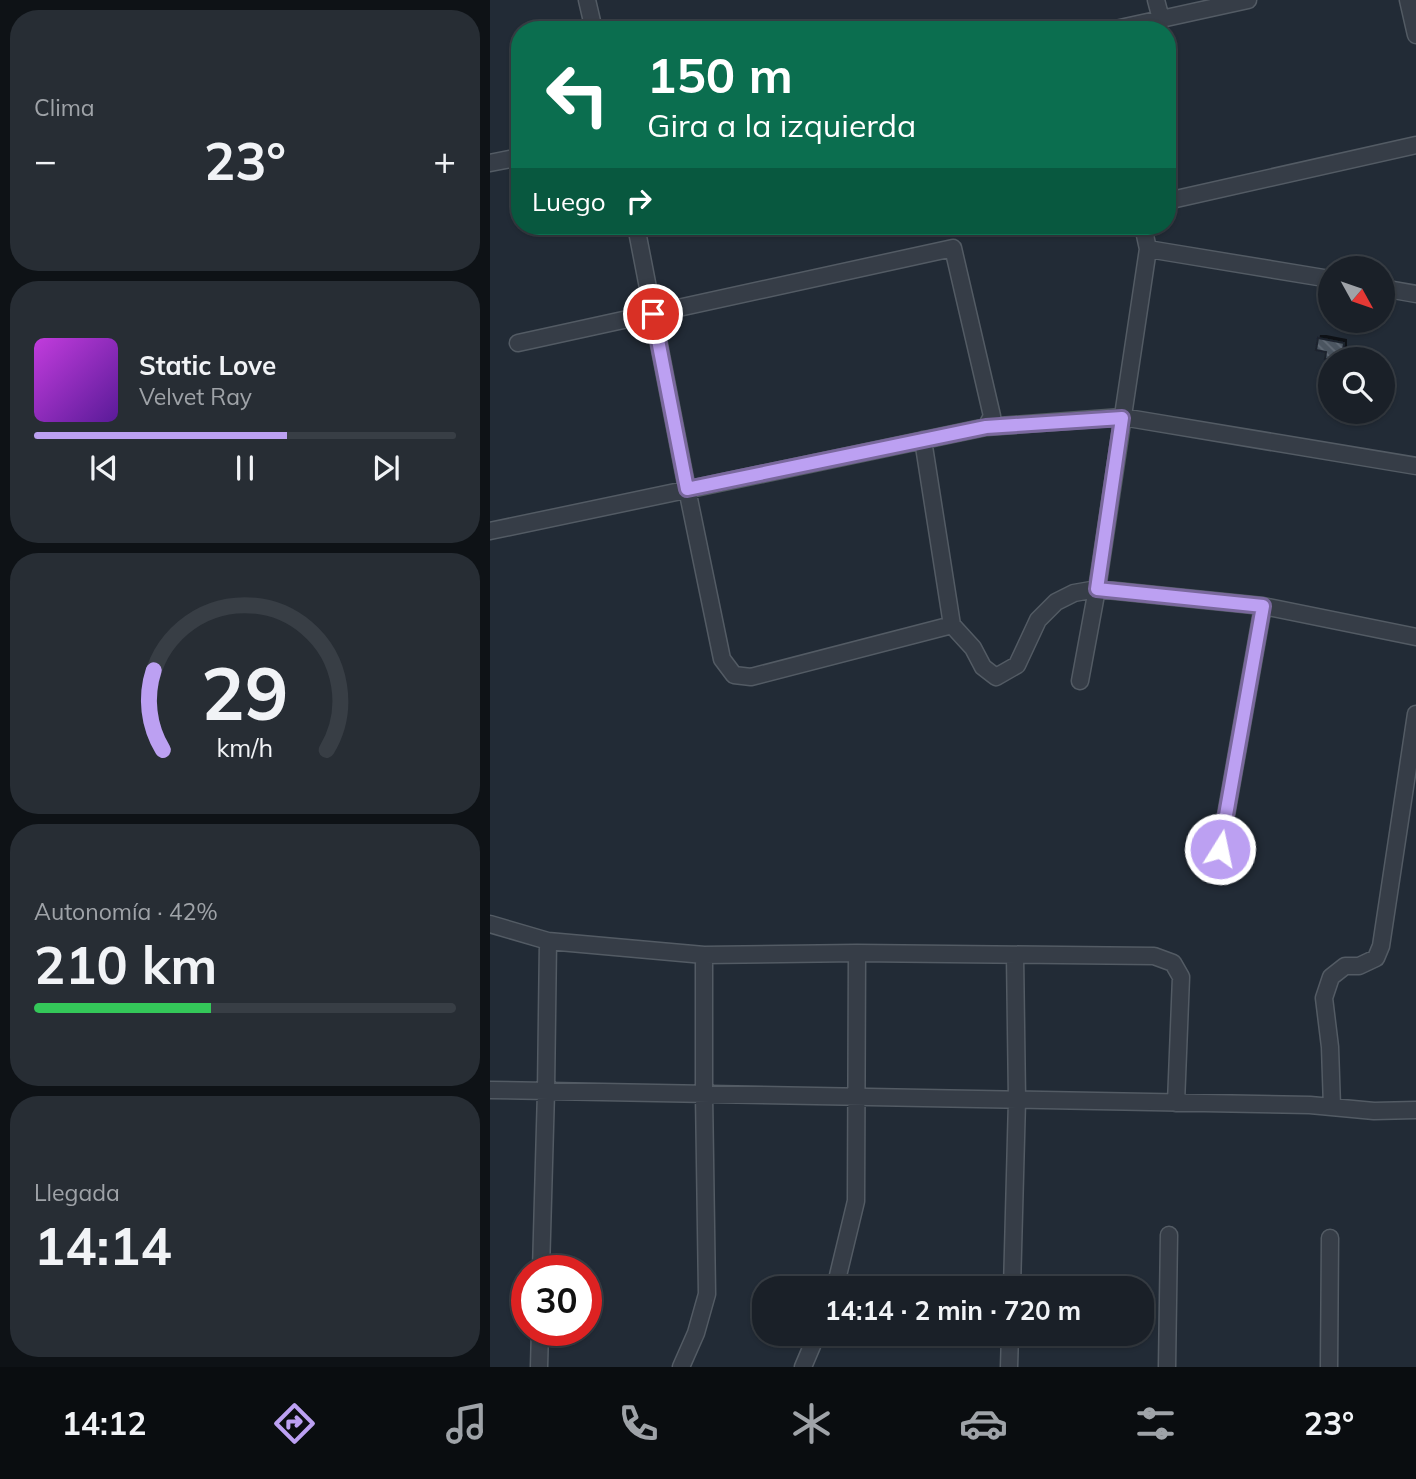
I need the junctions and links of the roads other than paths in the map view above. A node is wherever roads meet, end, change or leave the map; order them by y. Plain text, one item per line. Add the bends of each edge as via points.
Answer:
1 (587, 0) edge
2 (1156, 0) edge
3 (1248, 0) edge
4 (1408, 0) edge
5 (1161, 19) junction
6 (592, 21) edge
7 (1152, 21) edge
8 (1416, 35) edge
9 (1416, 145) edge
10 (511, 159) edge
11 (490, 163) edge
12 (1176, 199) edge
13 (638, 235) edge
14 (1145, 235) edge
15 (1148, 249) junction
16 (1318, 277) edge
17 (1395, 290) edge
18 (1416, 294) edge
19 (653, 314) junction
20 (518, 342) dead end
21 (1122, 418) junction
22 (986, 427) junction
23 (923, 440) junction
24 (1416, 466) edge
25 (687, 489) junction
26 (490, 531) edge
27 (1097, 589) junction
28 (1263, 606) junction
29 (952, 625) junction
30 (1416, 637) edge
31 (1080, 681) dead end
32 (1416, 713) edge
33 (1220, 849) dead end
34 (490, 924) edge
35 (548, 941) junction
36 (857, 953) junction
37 (704, 955) junction
38 (1015, 955) junction
39 (490, 1090) edge
40 (546, 1091) junction
41 (704, 1094) junction
42 (857, 1097) junction
43 (1017, 1100) junction
44 (1176, 1103) junction
45 (1332, 1107) junction
46 (1416, 1110) edge
47 (1170, 1235) dead end
48 (1330, 1238) dead end
49 (541, 1255) edge
50 (838, 1276) edge
51 (1012, 1276) edge
52 (540, 1346) edge
53 (812, 1346) edge
54 (1010, 1346) edge
55 (539, 1367) edge
56 (681, 1367) edge
57 (803, 1367) edge
58 (1009, 1367) edge
59 (1167, 1367) edge
60 (1329, 1367) edge

1 - 6 street
2 - 5 street
3 - 5 street
4 - 8 street
5 - 7 street
9 - 12 street
10 - 11 street
13 - 19 street
14 - 15 street
15 - 16 street
15 - 21 street
17 - 18 street
19 - 20 street
19 - 22 street via 953,248 992,416
19 - 25 street
21 - 22 street
21 - 24 street
21 - 27 street
22 - 23 street
23 - 25 street
23 - 29 street
25 - 26 street
25 - 29 street via 722,659 734,675 751,677
27 - 28 street
27 - 29 street via 1056,602 1038,620 1017,665 996,677
27 - 31 street
28 - 30 street
28 - 33 street
32 - 45 street via 1381,946 1376,958 1345,966 1331,977 1324,998
34 - 35 street
35 - 37 street
35 - 40 street
36 - 37 street
36 - 38 street
36 - 42 street
37 - 41 street
38 - 43 street
38 - 44 street via 1154,956 1173,963 1181,977
39 - 40 street
40 - 41 street
40 - 49 street
41 - 42 street
41 - 56 street via 707,1294
42 - 43 street
42 - 50 street via 856,1201
43 - 44 street
43 - 51 street
44 - 45 street
45 - 46 street
47 - 59 street
48 - 60 street
52 - 55 street
53 - 57 street
54 - 58 street

